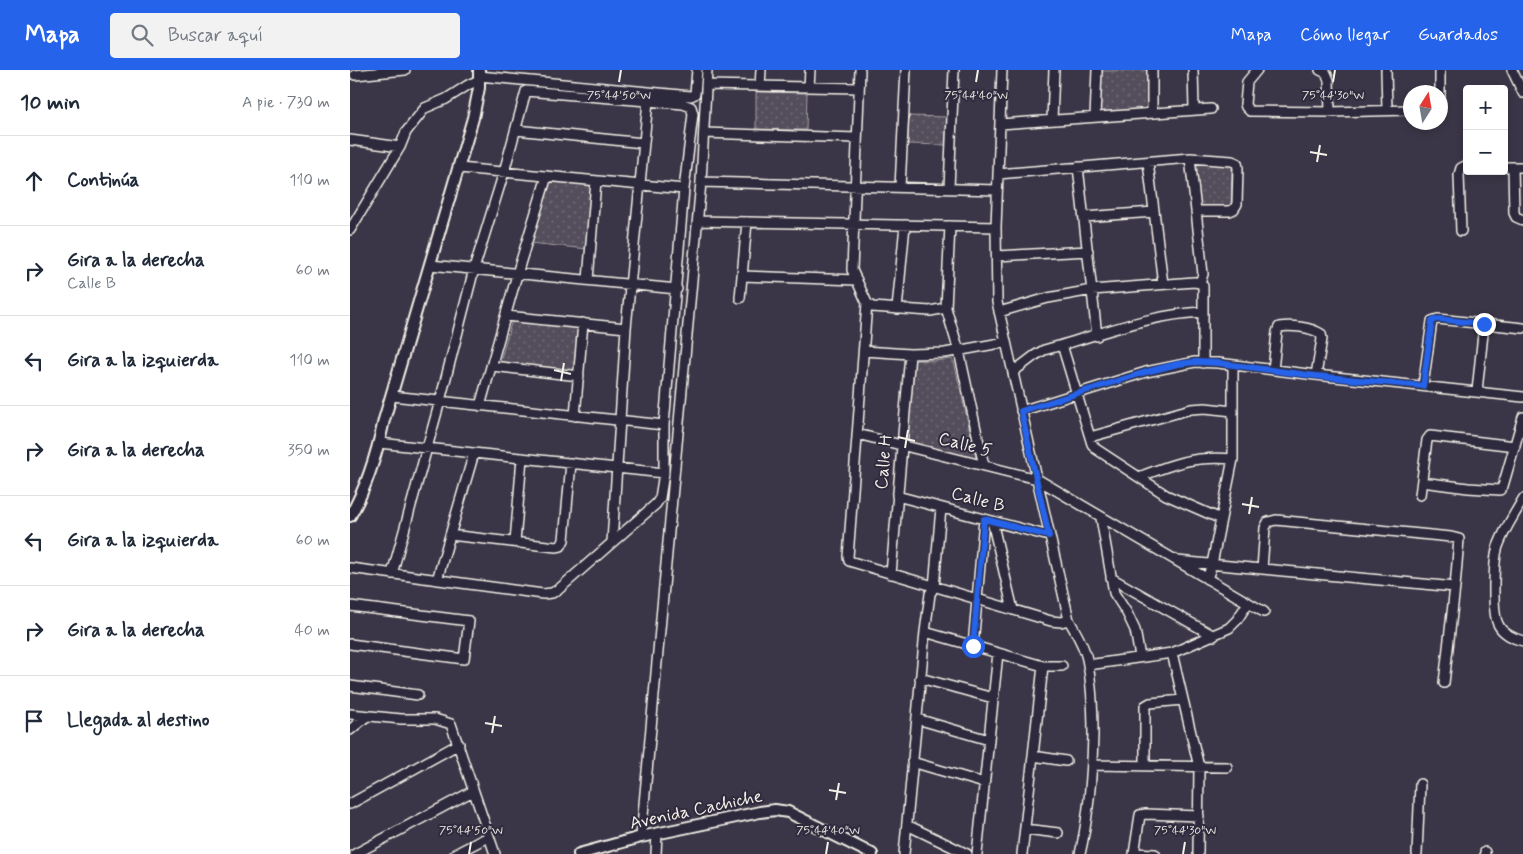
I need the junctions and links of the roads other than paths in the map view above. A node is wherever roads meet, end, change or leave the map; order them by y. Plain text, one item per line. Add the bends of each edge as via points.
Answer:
1 (405, 70) edge
2 (528, 70) edge
3 (697, 70) edge
4 (708, 70) edge
5 (761, 70) edge
6 (810, 70) edge
7 (860, 70) edge
8 (906, 70) edge
9 (954, 70) edge
10 (1002, 70) edge
11 (1054, 70) edge
12 (1097, 70) edge
13 (1152, 70) edge
14 (1193, 70) edge
15 (1257, 70) edge
16 (1320, 70) edge
17 (1386, 70) edge
18 (1440, 70) edge
19 (1512, 70) edge
20 (355, 75) dead end
21 (479, 76) edge
22 (527, 80) junction
23 (706, 85) junction
24 (1441, 85) edge
25 (760, 86) junction
26 (809, 87) junction
27 (859, 88) junction
28 (1523, 93) edge
29 (648, 101) junction
30 (1211, 109) dead end
31 (1194, 110) junction
32 (1387, 110) junction
33 (1403, 110) edge
34 (1330, 112) junction
35 (1152, 113) junction
36 (1095, 117) junction
37 (1052, 120) junction
38 (1000, 124) junction
39 (516, 130) junction
40 (704, 133) junction
41 (857, 138) junction
42 (350, 140) edge
43 (643, 143) junction
44 (400, 147) junction
45 (1190, 158) junction
46 (1148, 162) junction
47 (1078, 167) junction
48 (1463, 167) edge
49 (1514, 167) edge
50 (459, 168) junction
51 (504, 172) junction
52 (998, 174) junction
53 (546, 176) junction
54 (596, 181) junction
55 (701, 182) junction
56 (639, 185) junction
57 (855, 185) junction
58 (900, 187) junction
59 (949, 188) junction
60 (684, 189) junction
61 (998, 190) junction
62 (1196, 211) junction
63 (1154, 212) junction
64 (1084, 217) junction
65 (1523, 220) edge
66 (698, 221) junction
67 (748, 222) junction
68 (853, 223) junction
69 (905, 225) junction
70 (950, 226) junction
71 (996, 227) junction
72 (350, 230) edge
73 (1461, 231) dead end
74 (1088, 251) junction
75 (997, 256) junction
76 (430, 265) junction
77 (474, 269) junction
78 (518, 274) junction
79 (742, 276) junction
80 (588, 280) junction
81 (857, 280) junction
82 (1200, 283) junction
83 (1163, 284) junction
84 (630, 285) junction
85 (677, 289) junction
86 (1092, 290) junction
87 (740, 298) dead end
88 (867, 303) junction
89 (897, 308) junction
90 (946, 308) junction
91 (999, 312) junction
92 (1203, 312) junction
93 (506, 316) junction
94 (583, 323) junction
95 (1484, 324) junction
96 (626, 328) junction
97 (1523, 328) edge
98 (1097, 336) junction
99 (1006, 342) junction
100 (1062, 345) junction
101 (864, 351) junction
102 (959, 351) junction
103 (910, 354) junction
104 (1203, 362) junction
105 (1233, 365) junction
106 (492, 366) junction
107 (1273, 370) junction
108 (1013, 372) junction
109 (579, 376) junction
110 (1316, 376) junction
111 (1423, 386) junction
112 (1477, 392) junction
113 (1076, 394) junction
114 (392, 396) junction
115 (1523, 397) edge
116 (440, 401) junction
117 (480, 406) junction
118 (1021, 411) junction
119 (1233, 411) junction
120 (575, 416) junction
121 (1523, 417) edge
122 (621, 420) junction
123 (664, 425) junction
124 (857, 434) junction
125 (1090, 438) junction
126 (379, 443) junction
127 (902, 445) junction
128 (1515, 446) junction
129 (427, 448) junction
130 (474, 453) junction
131 (522, 458) junction
132 (1233, 459) junction
133 (571, 463) junction
134 (984, 466) junction
135 (618, 468) junction
136 (664, 473) junction
137 (1139, 477) junction
138 (1037, 479) junction
139 (1422, 482) junction
140 (897, 496) junction
141 (1420, 496) dead end
142 (1523, 499) edge
143 (941, 508) junction
144 (350, 516) edge
145 (1101, 518) junction
146 (1221, 519) junction
147 (988, 520) junction
148 (450, 535) junction
149 (1049, 536) junction
150 (515, 542) junction
151 (612, 542) junction
152 (1175, 560) junction
153 (1212, 564) junction
154 (350, 568) edge
155 (1262, 569) junction
156 (392, 574) junction
157 (891, 574) junction
158 (1111, 578) junction
159 (1207, 579) junction
160 (437, 580) junction
161 (934, 587) junction
162 (1455, 587) junction
163 (978, 600) junction
164 (1248, 602) junction
165 (350, 606) edge
166 (1012, 610) junction
167 (1264, 612) dead end
168 (1069, 620) junction
169 (925, 632) junction
170 (1214, 636) junction
171 (1523, 641) edge
172 (350, 644) edge
173 (973, 646) junction
174 (998, 653) junction
175 (1172, 653) junction
176 (1140, 657) junction
177 (1088, 665) junction
178 (1042, 666) junction
179 (1062, 666) dead end
180 (920, 678) junction
181 (1444, 683) dead end
182 (350, 686) edge
183 (418, 695) dead end
184 (993, 698) junction
185 (1183, 700) junction
186 (350, 714) edge
187 (367, 716) junction
188 (917, 719) junction
189 (350, 730) edge
190 (989, 740) junction
191 (459, 744) junction
192 (1033, 756) junction
193 (1066, 761) dead end
194 (912, 762) junction
195 (1092, 765) junction
196 (1145, 766) junction
197 (1199, 767) junction
198 (1227, 767) dead end
199 (984, 783) junction
200 (1420, 784) dead end
201 (473, 791) junction
202 (350, 804) edge
203 (1199, 816) junction
204 (907, 826) junction
205 (1025, 829) junction
206 (657, 833) junction
207 (1058, 834) dead end
208 (488, 837) junction
209 (641, 837) junction
210 (356, 854) edge
211 (455, 854) edge
212 (495, 854) edge
213 (579, 854) edge
214 (656, 854) edge
215 (872, 854) edge
216 (904, 854) edge
217 (967, 854) edge
218 (977, 854) edge
219 (1022, 854) edge
220 (1080, 854) edge
221 (1134, 854) edge
222 (1155, 854) edge
223 (1198, 854) edge
224 (1417, 854) edge

1 - 20 street
2 - 22 street
3 - 22 street via 697,87 691,96
4 - 23 street
5 - 25 street
6 - 26 street
7 - 27 street
8 - 58 street
9 - 59 street
10 - 38 street
11 - 37 street
12 - 36 street
13 - 35 street
14 - 31 street
15 - 34 street via 1247,82 1245,104 1250,110
16 - 34 street via 1326,73 1328,80
17 - 32 street
18 - 24 street
19 - 28 street
21 - 22 street
21 - 44 street via 446,99 425,108 406,132
21 - 50 street via 476,106
23 - 25 street
23 - 40 street
25 - 26 street
26 - 27 street
27 - 41 street
29 - 39 street via 526,91
29 - 43 street
29 - 60 street via 691,107 693,114
30 - 31 street
31 - 35 street
32 - 33 street
32 - 34 street
35 - 36 street
36 - 37 street
37 - 38 street
38 - 52 street
39 - 43 street
39 - 51 street
40 - 41 street
40 - 55 street
41 - 57 street
42 - 44 street
43 - 56 street
44 - 72 street
45 - 46 street
45 - 62 street
45 - 62 street via 1232,161 1238,168 1237,204 1234,209
46 - 47 street
46 - 63 street
47 - 52 street
47 - 64 street
48 - 73 street via 1459,175
49 - 65 street via 1514,213
50 - 51 street
50 - 76 street
51 - 53 street
51 - 77 street
52 - 61 street
53 - 54 street
53 - 78 street
54 - 56 street
54 - 80 street
55 - 57 street
55 - 66 street
56 - 60 street
56 - 84 street
57 - 58 street
57 - 68 street
58 - 59 street
59 - 61 street
60 - 85 street
61 - 71 street
62 - 82 street via 1203,274
63 - 64 street
63 - 83 street
64 - 74 street
66 - 67 street
66 - 209 street
67 - 68 street
67 - 79 street
68 - 69 street
68 - 81 street via 852,270
69 - 70 street
69 - 89 street
70 - 71 street
70 - 90 street
71 - 75 street
74 - 75 street
74 - 86 street
75 - 91 street
76 - 77 street
76 - 114 street
77 - 78 street
77 - 116 street
78 - 80 street
78 - 93 street
79 - 81 street
79 - 87 street
80 - 84 street
81 - 88 street
82 - 83 street
82 - 92 street via 1203,286
83 - 86 street
84 - 85 street
84 - 96 street
85 - 123 street
86 - 91 street
86 - 98 street
88 - 89 street via 872,307
88 - 101 street
89 - 90 street via 930,311
90 - 102 street
91 - 99 street
92 - 98 street via 1178,313
92 - 104 street
93 - 94 street
93 - 106 street
94 - 96 street
94 - 109 street
95 - 97 street
95 - 111 street via 1432,321
95 - 112 street
96 - 122 street
98 - 100 street
99 - 102 street
99 - 108 street
100 - 108 street via 1044,350
100 - 113 street
101 - 103 street
101 - 124 street
102 - 103 street
102 - 134 street
103 - 127 street, Calle H
104 - 105 street
104 - 113 street via 1146,372
105 - 107 street
105 - 119 street
106 - 109 street
106 - 117 street
107 - 110 street
107 - 110 street via 1279,327 1314,330 1321,334 1322,339
108 - 118 street
109 - 120 street
110 - 111 street
111 - 112 street
112 - 115 street
113 - 118 street
113 - 125 street
114 - 116 street
114 - 126 street
116 - 117 street
116 - 129 street
117 - 120 street
118 - 138 street
119 - 125 street via 1191,409
119 - 132 street
120 - 122 street
121 - 128 street
122 - 123 street
122 - 135 street
123 - 136 street
124 - 127 street, Calle 5
124 - 157 street via 848,557 852,563
125 - 137 street via 1096,449
126 - 129 street
126 - 144 street
127 - 134 street, Calle 5
127 - 140 street, Calle H
128 - 139 street via 1500,490
128 - 139 street via 1430,436
129 - 130 street
129 - 156 street
130 - 131 street
130 - 148 street
131 - 133 street
131 - 150 street
132 - 137 street via 1193,458
132 - 146 street
133 - 135 street
133 - 150 street via 561,546
134 - 138 street, Calle 5
135 - 136 street
135 - 151 street
136 - 151 street via 656,504
137 - 146 street via 1166,495
138 - 145 street, Calle 5
138 - 149 street
139 - 141 street
140 - 143 street, Calle B
140 - 157 street, Calle H
142 - 171 street via 1498,544 1494,598 1497,623 1503,631
143 - 147 street, Calle B
143 - 161 street
145 - 152 street, Calle 5
145 - 158 street
146 - 153 street
147 - 149 street, Calle B
147 - 163 street
147 - 166 street
148 - 150 street
148 - 160 street
149 - 168 street
151 - 160 street via 552,593
152 - 153 street
152 - 159 street, Calle 5
153 - 155 street
153 - 159 street
154 - 156 street
155 - 162 street
155 - 162 street via 1265,528 1268,522 1276,520 1459,539
156 - 160 street
157 - 161 street
158 - 170 street
158 - 176 street via 1114,592 1135,630
159 - 164 street, Calle 5
161 - 163 street
161 - 169 street via 930,594
162 - 181 street
163 - 166 street
163 - 173 street
164 - 167 street, Calle 5
164 - 170 street via 1229,628
165 - 172 street via 469,621 464,659
166 - 168 street via 1051,621
168 - 177 street
169 - 173 street
169 - 180 street
170 - 175 street
173 - 174 street
174 - 178 street
174 - 184 street
175 - 176 street
175 - 185 street
176 - 177 street
177 - 195 street via 1092,687
178 - 179 street
178 - 192 street
180 - 184 street
180 - 188 street
182 - 183 street
184 - 190 street
185 - 196 street via 1145,706
185 - 197 street
186 - 187 street
187 - 189 street
187 - 191 street via 435,719 451,724
188 - 190 street
188 - 194 street
190 - 199 street
191 - 201 street
191 - 202 street
192 - 193 street
192 - 205 street
194 - 199 street
194 - 204 street
195 - 196 street
195 - 220 street via 1090,801
196 - 197 street
197 - 198 street
197 - 203 street
199 - 218 street
200 - 224 street
201 - 208 street
201 - 210 street
203 - 221 street via 1140,815
203 - 223 street
204 - 216 street
204 - 217 street
205 - 207 street
205 - 219 street
206 - 209 street, Avenida Cachiche
206 - 214 street
206 - 215 street, Avenida Cachiche via 775,810 788,812
208 - 211 street
208 - 212 street
209 - 213 street, Avenida Cachiche
221 - 222 street

